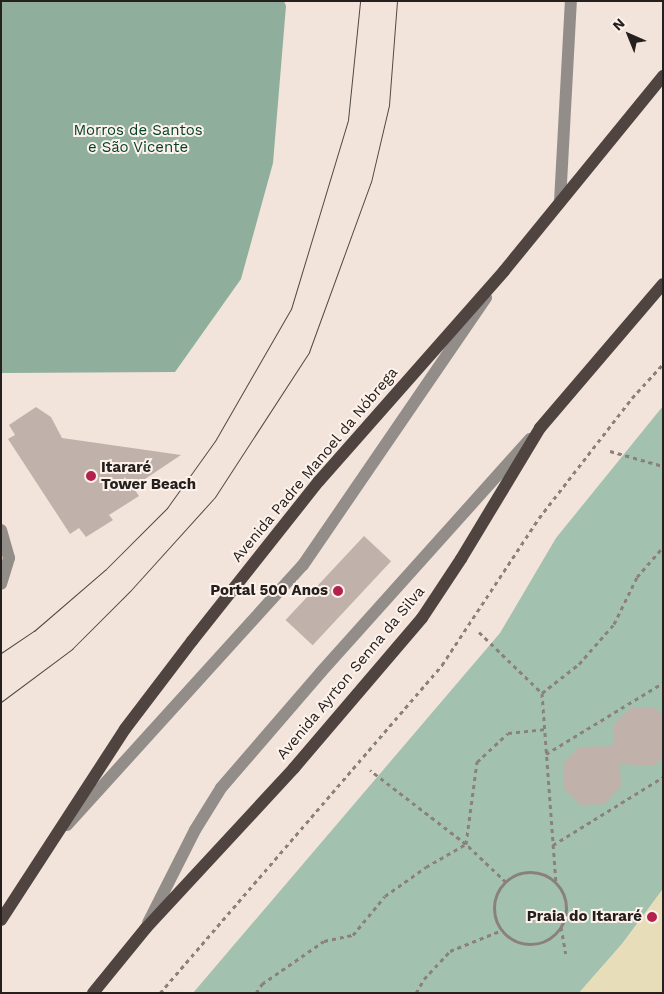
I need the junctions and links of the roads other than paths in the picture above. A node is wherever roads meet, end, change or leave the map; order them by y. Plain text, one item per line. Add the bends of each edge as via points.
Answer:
1 (571, 1) edge
2 (663, 76) edge
3 (560, 202) junction
4 (504, 271) junction
5 (663, 284) edge
6 (540, 428) junction
7 (1, 530) edge
8 (1, 584) edge
9 (52, 842) junction
10 (1, 920) edge
11 (146, 928) junction
12 (93, 993) edge

1 - 3 street
2 - 3 main road, Avenida Padre Manoel da Nóbrega
3 - 4 main road, Avenida Padre Manoel da Nóbrega
4 - 9 main road, Avenida Padre Manoel da Nóbrega via 319,481 253,564 125,729
4 - 9 street via 303,565
5 - 6 main road, Avenida Ayrton Senna da Silva
6 - 11 main road, Avenida Ayrton Senna da Silva via 422,618 294,768
6 - 11 street via 221,788 195,830
7 - 8 street via 9,558
9 - 10 main road, Avenida Padre Manoel da Nóbrega
11 - 12 main road, Avenida Ayrton Senna da Silva

